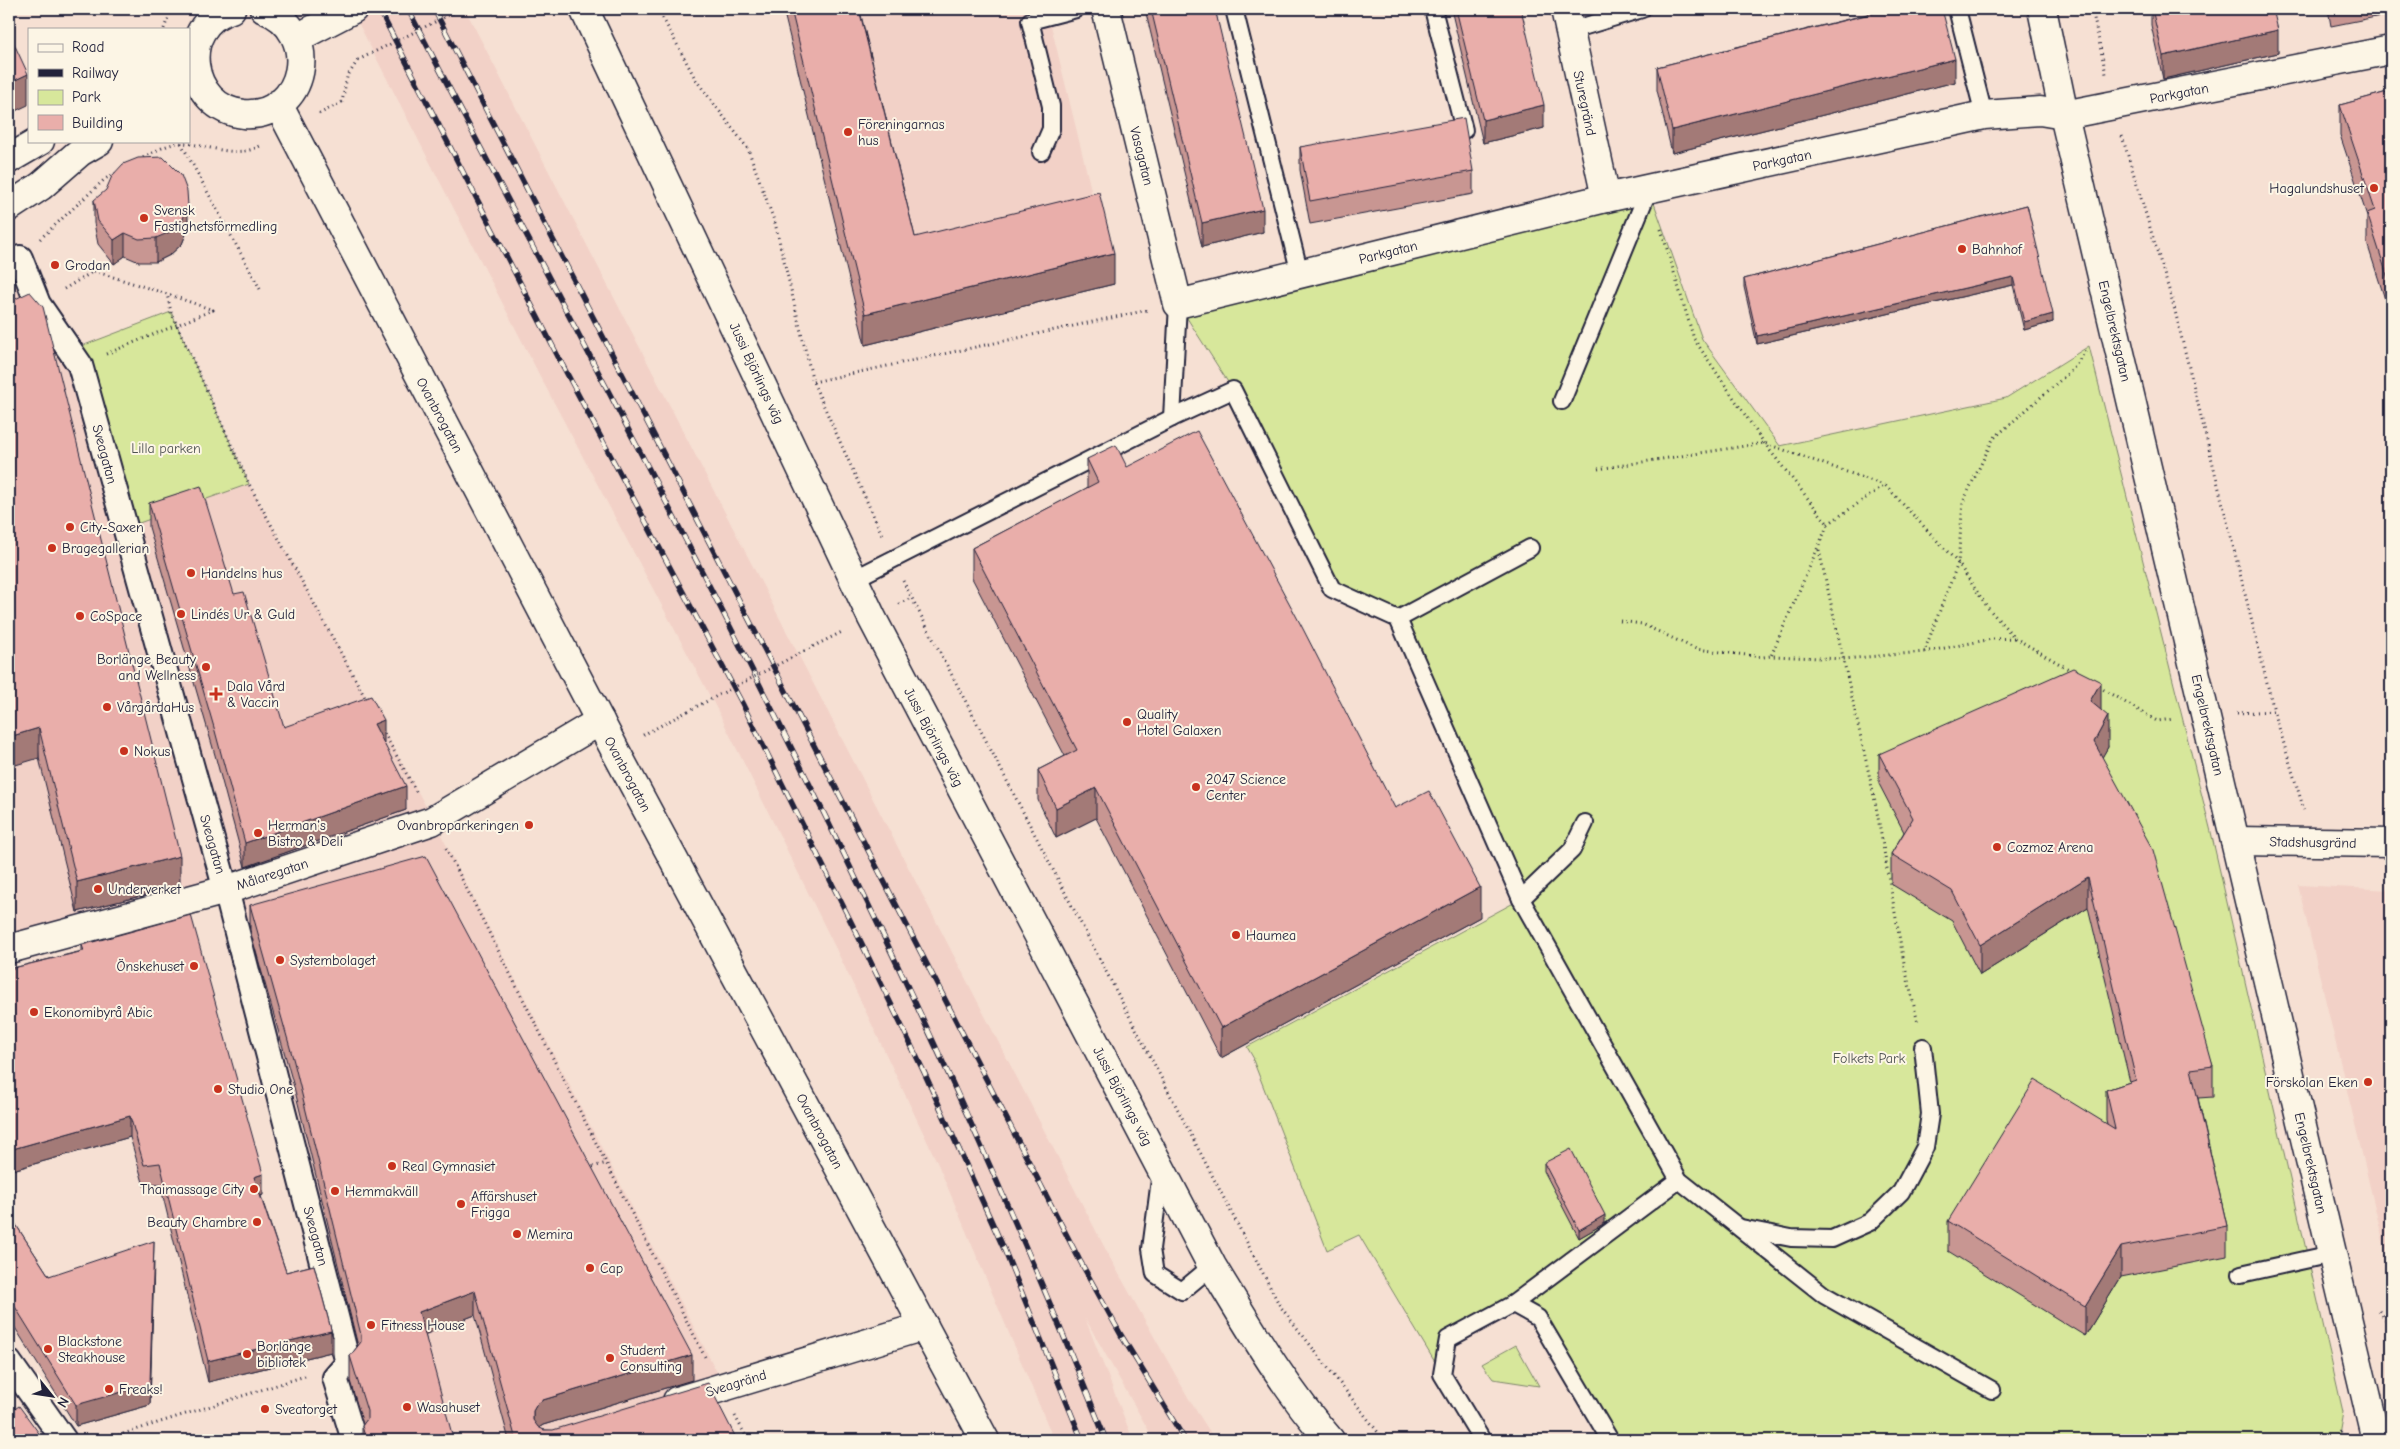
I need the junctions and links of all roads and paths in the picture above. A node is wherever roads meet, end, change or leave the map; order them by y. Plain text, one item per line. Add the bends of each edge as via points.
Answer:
1 (171, 9) edge
2 (227, 9) edge
3 (264, 9) edge
4 (353, 9) edge
5 (461, 9) edge
6 (533, 9) edge
7 (584, 9) edge
8 (658, 9) edge
9 (1076, 9) edge
10 (1106, 9) edge
11 (1234, 9) edge
12 (1433, 9) edge
13 (1642, 9) edge
14 (1957, 9) edge
15 (2042, 9) edge
16 (2092, 9) edge
17 (556, 13) dead end
18 (1567, 20) edge
19 (164, 28) edge
20 (308, 32) junction
21 (192, 45) edge
22 (2391, 50) edge
23 (358, 60) dead end
24 (195, 89) edge
25 (278, 104) junction
26 (2113, 106) junction
27 (1984, 115) junction
28 (2064, 115) junction
29 (1464, 130) edge
30 (38, 142) edge
31 (97, 142) edge
32 (181, 143) dead end
33 (1042, 152) dead end
34 (9, 160) edge
35 (97, 186) dead end
36 (1649, 189) junction
37 (1606, 198) junction
38 (9, 207) edge
39 (20, 258) joint
40 (1300, 274) junction
41 (260, 289) dead end
42 (167, 294) junction
43 (38, 304) junction
44 (1178, 304) junction
45 (177, 324) junction
46 (2089, 346) dead end
47 (80, 365) junction
48 (813, 382) junction
49 (1562, 401) dead end
50 (1172, 418) junction
51 (1764, 443) junction
52 (1598, 469) dead end
53 (1885, 485) junction
54 (1828, 524) junction
55 (1530, 548) dead end
56 (1818, 549) junction
57 (893, 560) junction
58 (1958, 563) junction
59 (854, 579) junction
60 (1398, 619) junction
61 (1620, 621) dead end
62 (835, 635) dead end
63 (2015, 638) junction
64 (1924, 652) junction
65 (1771, 656) junction
66 (1844, 659) junction
67 (2073, 672) edge
68 (2098, 687) edge
69 (371, 709) edge
70 (2274, 710) junction
71 (2205, 715) junction
72 (600, 721) junction
73 (380, 726) edge
74 (651, 730) dead end
75 (432, 821) junction
76 (1585, 823) dead end
77 (2235, 841) junction
78 (2313, 842) junction
79 (2391, 843) edge
80 (226, 890) junction
81 (1521, 899) junction
82 (9, 949) edge
83 (1923, 1047) joint
84 (607, 1163) junction
85 (580, 1170) edge
86 (1162, 1170) junction
87 (1679, 1180) junction
88 (1739, 1228) junction
89 (2332, 1254) junction
90 (1212, 1266) junction
91 (2241, 1274) dead end
92 (1513, 1304) junction
93 (924, 1326) junction
94 (348, 1362) junction
95 (11, 1372) edge
96 (721, 1388) junction
97 (1992, 1390) dead end
98 (657, 1407) edge
99 (64, 1440) edge
100 (104, 1440) edge
101 (354, 1440) edge
102 (748, 1440) edge
103 (985, 1440) edge
104 (1330, 1440) edge
105 (1384, 1440) edge
106 (1482, 1440) edge
107 (1610, 1440) edge
108 (2376, 1440) edge

1 - 19 path
2 - 21 street via 212,18
3 - 20 street
4 - 20 street
5 - 23 path, bridge
6 - 17 path
7 - 59 street, Jussi Björlings väg
8 - 48 path via 696,80 748,149 775,223
9 - 33 lane via 1030,21 1051,106 1051,129
10 - 44 street, Vasagatan
11 - 40 lane
12 - 29 lane
13 - 18 lane
14 - 27 lane
15 - 28 street, Engelbrektsgatan
16 - 26 path
18 - 37 street, Sturegränd
20 - 25 street via 300,75
21 - 24 street
22 - 26 street, Parkgatan
24 - 25 street via 227,109 244,114 262,112
25 - 72 street, Ovanbrogatan
26 - 28 street, Parkgatan
26 - 70 path via 2173,303
27 - 28 street, Parkgatan via 2040,111
27 - 36 street, Parkgatan
28 - 71 street, Engelbrektsgatan
30 - 34 street
31 - 38 street
32 - 41 path
35 - 39 path
36 - 37 street, Parkgatan
36 - 49 lane
36 - 51 path via 1694,339
37 - 40 street, Parkgatan
39 - 43 street, Sveagatan
40 - 44 street, Parkgatan
42 - 43 path via 94,271
42 - 45 path
42 - 45 path via 213,310
43 - 47 street, Sveagatan
44 - 48 path
44 - 50 lane
45 - 47 path
45 - 69 path via 249,484
46 - 58 path via 2072,370 1993,439 1963,502
47 - 80 street, Sveagatan
48 - 57 path
50 - 57 lane
50 - 60 lane via 1233,390 1332,589
51 - 52 path
51 - 53 path
51 - 54 path
53 - 54 path
53 - 58 path
54 - 56 path
55 - 60 lane
56 - 65 path
56 - 66 path
57 - 59 lane
57 - 105 path via 1280,1306
58 - 63 path via 1988,608
58 - 64 path
59 - 86 street, Jussi Björlings väg
60 - 81 lane
61 - 65 path via 1642,624 1696,649
62 - 74 path, bridge
63 - 64 path via 1992,639
63 - 67 path
64 - 66 path
65 - 66 path
66 - 83 path via 1876,801 1904,963
68 - 71 path via 2157,721
70 - 71 path
70 - 78 path
71 - 77 street, Engelbrektsgatan
72 - 75 street, Målaregatan
72 - 93 street, Ovanbrogatan
73 - 75 path
75 - 80 street, Målaregatan
75 - 84 path
76 - 81 lane via 1572,850
77 - 78 street, Stadshusgränd
77 - 89 street, Engelbrektsgatan
78 - 79 street, Stadshusgränd
80 - 82 street, Målaregatan
80 - 94 street, Sveagatan
81 - 87 lane
83 - 88 lane via 1930,1114 1926,1148 1901,1192 1870,1222 1832,1239 1791,1238
84 - 85 path
84 - 96 path
86 - 90 street, Jussi Björlings väg
86 - 90 lane via 1151,1249 1155,1274 1182,1291
87 - 88 lane
87 - 92 lane
88 - 97 lane via 1824,1295
89 - 91 lane
89 - 108 street, Engelbrektsgatan
90 - 104 street, Jussi Björlings väg via 1253,1333
92 - 106 lane via 1448,1339 1442,1374
92 - 107 lane via 1538,1318
93 - 96 street, Sveagränd
93 - 103 street, Ovanbrogatan
94 - 100 path
94 - 101 street via 335,1378
95 - 99 street
96 - 98 street, Sveagränd
96 - 102 path

